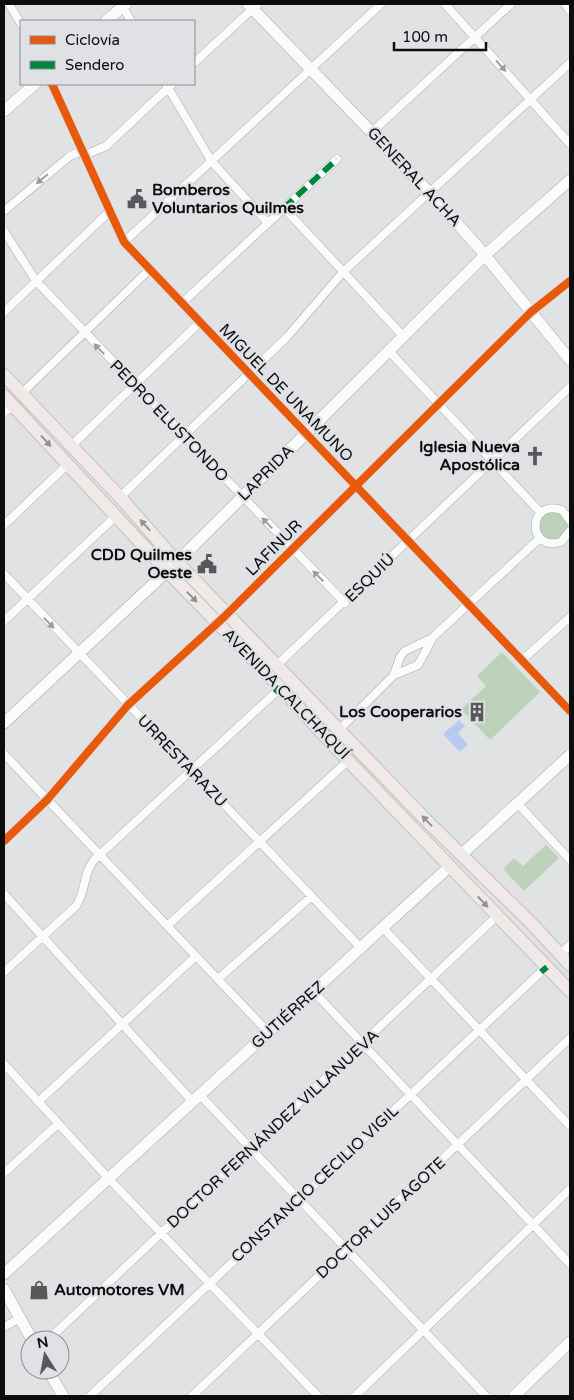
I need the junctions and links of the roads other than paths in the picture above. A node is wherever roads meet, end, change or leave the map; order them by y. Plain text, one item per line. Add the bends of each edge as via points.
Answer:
1 (381, 4) edge
2 (445, 4) edge
3 (511, 4) edge
4 (565, 4) edge
5 (123, 5) edge
6 (253, 5) edge
7 (9, 6) edge
8 (570, 11) edge
9 (107, 20) edge
10 (130, 20) edge
11 (20, 22) edge
12 (474, 37) junction
13 (195, 62) edge
14 (570, 63) edge
15 (311, 70) junction
16 (34, 85) edge
17 (52, 85) edge
18 (168, 85) edge
19 (530, 100) junction
20 (4, 111) edge
21 (373, 131) junction
22 (570, 144) edge
23 (82, 153) junction
24 (337, 159) dead end
25 (212, 162) junction
26 (570, 180) edge
27 (428, 191) junction
28 (284, 208) junction
29 (4, 211) edge
30 (109, 212) junction
31 (268, 223) junction
32 (4, 231) edge
33 (124, 242) junction
34 (485, 255) junction
35 (150, 270) junction
36 (342, 272) junction
37 (36, 281) junction
38 (570, 282) edge
39 (182, 303) junction
40 (4, 312) edge
41 (531, 312) junction
42 (200, 322) junction
43 (85, 333) junction
44 (402, 336) junction
45 (388, 350) junction
46 (570, 360) edge
47 (248, 372) junction
48 (4, 375) edge
49 (133, 384) junction
50 (570, 387) edge
51 (21, 394) junction
52 (438, 404) junction
53 (7, 405) edge
54 (306, 433) junction
55 (183, 436) junction
56 (71, 446) junction
57 (491, 462) junction
58 (68, 464) junction
59 (356, 486) junction
60 (120, 497) junction
61 (242, 498) junction
62 (541, 513) junction
63 (569, 515) edge
64 (116, 516) junction
65 (4, 525) edge
66 (570, 531) edge
67 (540, 538) junction
68 (408, 541) junction
69 (568, 541) edge
70 (292, 549) junction
71 (177, 562) junction
72 (167, 571) junction
73 (4, 574) edge
74 (27, 599) junction
75 (345, 603) junction
76 (469, 606) junction
77 (229, 613) junction
78 (570, 617) edge
79 (4, 621) edge
80 (218, 623) junction
81 (432, 638) junction
82 (78, 652) junction
83 (522, 660) junction
84 (278, 664) junction
85 (394, 675) junction
86 (275, 693) dead end
87 (128, 705) junction
88 (570, 710) edge
89 (4, 723) edge
90 (340, 729) junction
91 (4, 754) edge
92 (570, 756) edge
93 (349, 760) junction
94 (192, 770) junction
95 (47, 800) junction
96 (518, 804) junction
97 (4, 841) edge
98 (260, 842) junction
99 (100, 855) junction
100 (461, 856) junction
101 (570, 860) edge
102 (449, 867) junction
103 (4, 894) edge
104 (312, 896) junction
105 (496, 917) junction
106 (168, 925) junction
107 (383, 928) junction
108 (42, 936) junction
109 (570, 945) edge
110 (360, 948) junction
111 (560, 954) junction
112 (196, 956) junction
113 (570, 965) edge
114 (4, 972) edge
115 (541, 972) dead end
116 (218, 979) junction
117 (431, 980) junction
118 (570, 991) edge
119 (314, 992) junction
120 (122, 1024) junction
121 (478, 1030) junction
122 (268, 1033) junction
123 (570, 1038) edge
124 (362, 1044) junction
125 (5, 1069) edge
126 (526, 1080) junction
127 (410, 1095) junction
128 (197, 1098) junction
129 (38, 1102) junction
130 (58, 1124) junction
131 (570, 1126) edge
132 (458, 1146) junction
133 (251, 1149) junction
134 (4, 1173) edge
135 (109, 1180) junction
136 (570, 1189) edge
137 (298, 1199) junction
138 (533, 1225) junction
139 (161, 1234) junction
140 (346, 1250) junction
141 (570, 1264) edge
142 (4, 1274) edge
143 (209, 1284) junction
144 (4, 1289) edge
145 (20, 1318) junction
146 (4, 1327) edge
147 (27, 1330) edge
148 (59, 1330) edge
149 (422, 1330) junction
150 (258, 1335) junction
151 (570, 1342) edge
152 (54, 1380) edge
153 (63, 1396) edge
154 (90, 1396) edge
155 (192, 1396) edge
156 (318, 1396) edge
157 (355, 1396) edge
158 (486, 1396) edge
159 (514, 1396) edge

1 - 15 street
2 - 12 street
3 - 12 street
4 - 8 street
5 - 9 street
5 - 10 street
6 - 13 street
6 - 15 street, GENERAL ACHA
7 - 11 street
12 -> 19 street
12 - 21 street
14 - 19 street
15 - 21 street, GENERAL ACHA
15 - 25 street
16 - 20 street
17 - 23 street, MIGUEL DE UNAMUNO
18 - 23 street via 106,146
18 - 25 street
19 - 22 street
19 - 27 street
21 - 27 street, GENERAL ACHA
23 -> 29 street via 70,156
23 - 30 street, MIGUEL DE UNAMUNO
24 - 28 street
25 - 31 street
25 - 33 street
26 - 34 street, LAPRIDA
27 - 34 street, GENERAL ACHA
27 - 36 street
28 - 31 street
28 - 36 street
30 - 33 street, MIGUEL DE UNAMUNO
30 - 37 street
31 - 39 street
32 - 37 street, PEDRO ELUSTONDO
33 - 35 street, MIGUEL DE UNAMUNO
34 - 41 street, GENERAL ACHA
34 - 44 street, LAPRIDA
35 - 39 street, MIGUEL DE UNAMUNO
35 - 43 street
36 - 44 street
36 - 47 street via 287,336
37 - 40 street
37 - 43 street, PEDRO ELUSTONDO
38 - 41 street, LAFINUR
39 - 42 street, MIGUEL DE UNAMUNO
41 - 46 street, GENERAL ACHA
41 - 52 street, LAFINUR
42 - 47 street, MIGUEL DE UNAMUNO
42 - 49 street
49 -> 43 street, PEDRO ELUSTONDO
43 - 51 street
44 - 45 street, LAPRIDA
45 - 52 street
45 - 54 street, LAPRIDA
47 - 54 street, MIGUEL DE UNAMUNO
47 - 55 street
48 - 51 main road, AVENIDA CALCHAQUÍ
49 - 55 street, PEDRO ELUSTONDO
49 - 56 street
50 - 57 street, ESQUIÚ
51 - 56 main road, AVENIDA CALCHAQUÍ
52 - 57 street
52 - 59 street, LAFINUR
53 -> 58 main road, AVENIDA CALCHAQUÍ
54 - 59 street, MIGUEL DE UNAMUNO
54 - 61 street, LAPRIDA
55 - 60 street
55 - 61 street, PEDRO ELUSTONDO
56 - 60 main road, AVENIDA CALCHAQUÍ
57 - 62 street
57 - 68 street, ESQUIÚ
58 - 64 main road, AVENIDA CALCHAQUÍ
58 - 65 street
59 - 68 street, MIGUEL DE UNAMUNO
59 - 70 street, LAFINUR
71 -> 60 main road, AVENIDA CALCHAQUÍ
70 -> 61 street, PEDRO ELUSTONDO
61 - 71 street, LAPRIDA
62 - 63 street via 551,508
62 - 67 street via 535,522
64 - 72 main road, AVENIDA CALCHAQUÍ
64 - 74 street
66 - 69 street
67 - 69 street via 550,544
67 - 76 street
68 - 75 street, ESQUIÚ
68 - 76 street, MIGUEL DE UNAMUNO
75 -> 70 street, PEDRO ELUSTONDO
70 - 77 street, LAFINUR
71 - 72 street, LAPRIDA
71 - 77 main road, AVENIDA CALCHAQUÍ
72 -> 80 main road, AVENIDA CALCHAQUÍ
72 - 82 street, LAPRIDA
73 - 74 street, URRESTARAZU
74 - 79 street
74 -> 82 street, URRESTARAZU
75 - 84 street, ESQUIÚ
76 - 81 street
76 - 83 street, MIGUEL DE UNAMUNO
77 - 80 street, LAFINUR
77 - 84 main road, AVENIDA CALCHAQUÍ
78 - 83 street
80 - 87 street, LAFINUR
80 - 93 main road, AVENIDA CALCHAQUÍ
81 - 85 street via 418,665
81 - 85 street via 405,651
82 - 87 street, URRESTARAZU
82 - 89 street, LAPRIDA
83 - 88 street, MIGUEL DE UNAMUNO
84 - 90 main road, AVENIDA CALCHAQUÍ
85 - 90 street
86 - 94 street
87 - 94 street, URRESTARAZU
87 - 95 street, LAFINUR
100 -> 90 main road, AVENIDA CALCHAQUÍ
91 - 95 street
92 - 96 street, GUTIÉRREZ
93 - 98 street
93 - 102 main road, AVENIDA CALCHAQUÍ
94 - 98 street, URRESTARAZU
94 - 99 street
95 - 97 street, LAFINUR
95 - 99 street
96 - 100 street, GUTIÉRREZ
96 - 101 street
98 - 104 street, URRESTARAZU
98 - 106 street
99 - 106 street
99 - 108 street via 90,866 79,902
100 - 102 street, GUTIÉRREZ
100 - 111 main road, AVENIDA CALCHAQUÍ
102 -> 105 main road, AVENIDA CALCHAQUÍ
102 - 107 street, GUTIÉRREZ
103 - 108 street
104 - 110 street, URRESTARAZU
104 - 116 street
105 - 117 street, DOCTOR FERNÁNDEZ VILLANUEVA
105 - 118 main road, AVENIDA CALCHAQUÍ
106 - 112 street
107 - 110 street, GUTIÉRREZ
107 - 117 street
108 - 114 street
108 - 120 street
109 - 111 street
110 - 119 street, GUTIÉRREZ
111 - 113 main road, AVENIDA CALCHAQUÍ
112 - 116 street
112 - 120 street
115 - 121 street, CONSTANCIO CECILIO VIGIL
116 - 122 street
117 - 121 street
117 - 124 street, DOCTOR FERNÁNDEZ VILLANUEVA
119 - 122 street, GUTIÉRREZ
119 - 124 street
120 - 128 street
120 - 129 street
121 - 126 street
121 - 127 street, CONSTANCIO CECILIO VIGIL
122 - 128 street, GUTIÉRREZ
123 - 126 street, DOCTOR LUIS AGOTE
124 - 127 street
124 - 133 street, DOCTOR FERNÁNDEZ VILLANUEVA
125 - 129 street
126 - 131 street
126 - 132 street, DOCTOR LUIS AGOTE
127 - 132 street
127 - 137 street, CONSTANCIO CECILIO VIGIL
128 - 133 street
128 - 135 street, GUTIÉRREZ
129 - 130 street
130 - 134 street
130 - 135 street
132 - 138 street
132 - 140 street, DOCTOR LUIS AGOTE
133 - 137 street
133 - 139 street, DOCTOR FERNÁNDEZ VILLANUEVA
135 - 139 street
135 - 142 street, GUTIÉRREZ
136 - 138 street
137 - 140 street
137 - 143 street, CONSTANCIO CECILIO VIGIL
138 - 141 street
138 - 149 street
139 - 143 street
139 - 148 street, DOCTOR FERNÁNDEZ VILLANUEVA
140 - 149 street
140 - 150 street, DOCTOR LUIS AGOTE
143 - 150 street
143 - 154 street, CONSTANCIO CECILIO VIGIL
144 - 145 street
145 - 146 street
145 - 147 street
149 - 157 street
149 - 158 street
150 - 155 street, DOCTOR LUIS AGOTE
150 - 156 street
151 - 159 street
152 - 153 street

